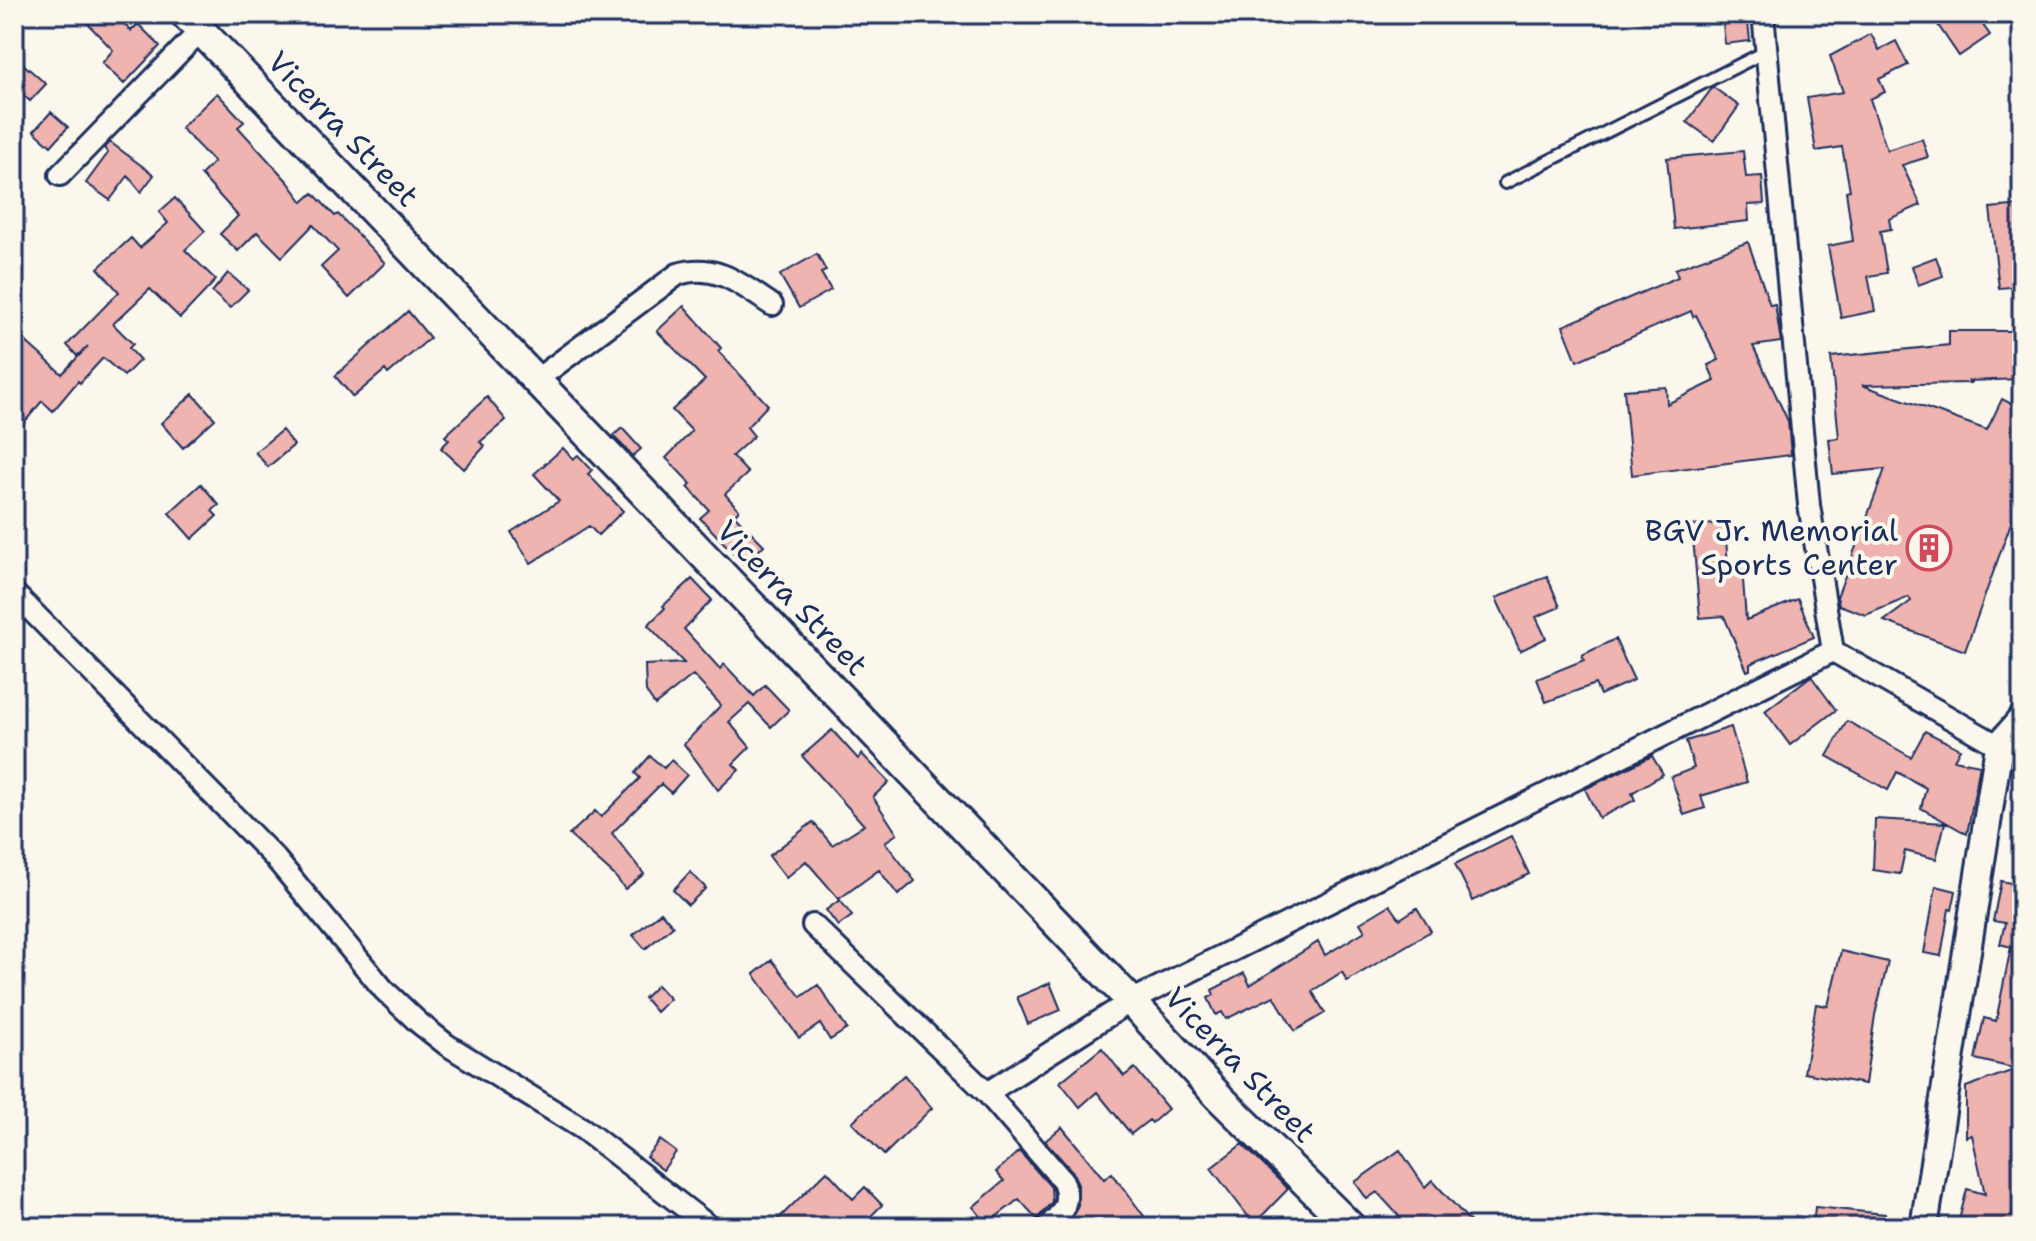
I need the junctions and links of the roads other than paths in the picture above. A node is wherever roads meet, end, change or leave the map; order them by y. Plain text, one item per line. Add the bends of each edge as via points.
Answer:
1 (1763, 14) edge
2 (193, 22) edge
3 (1767, 51) junction
4 (60, 175) dead end
5 (1505, 183) dead end
6 (772, 305) dead end
7 (536, 380) junction
8 (14, 593) edge
9 (1833, 651) junction
10 (2022, 719) edge
11 (1999, 746) junction
12 (813, 925) dead end
13 (1131, 1001) junction
14 (987, 1093) junction
15 (710, 1227) edge
16 (1047, 1227) edge
17 (1351, 1227) edge
18 (1924, 1227) edge

1 - 3 street
2 - 4 street
2 - 7 main road, Vicerra Street
3 - 5 lane
3 - 9 street via 1809,505
6 - 7 street via 726,275 709,270 678,274
7 - 13 main road, Vicerra Street
8 - 15 street via 275,858 384,990 419,1023 583,1129
9 - 11 street
9 - 13 street
10 - 11 street
11 - 18 street
12 - 14 street
13 - 14 street
13 - 17 main road, Vicerra Street
14 - 16 street via 1063,1181 1064,1209

